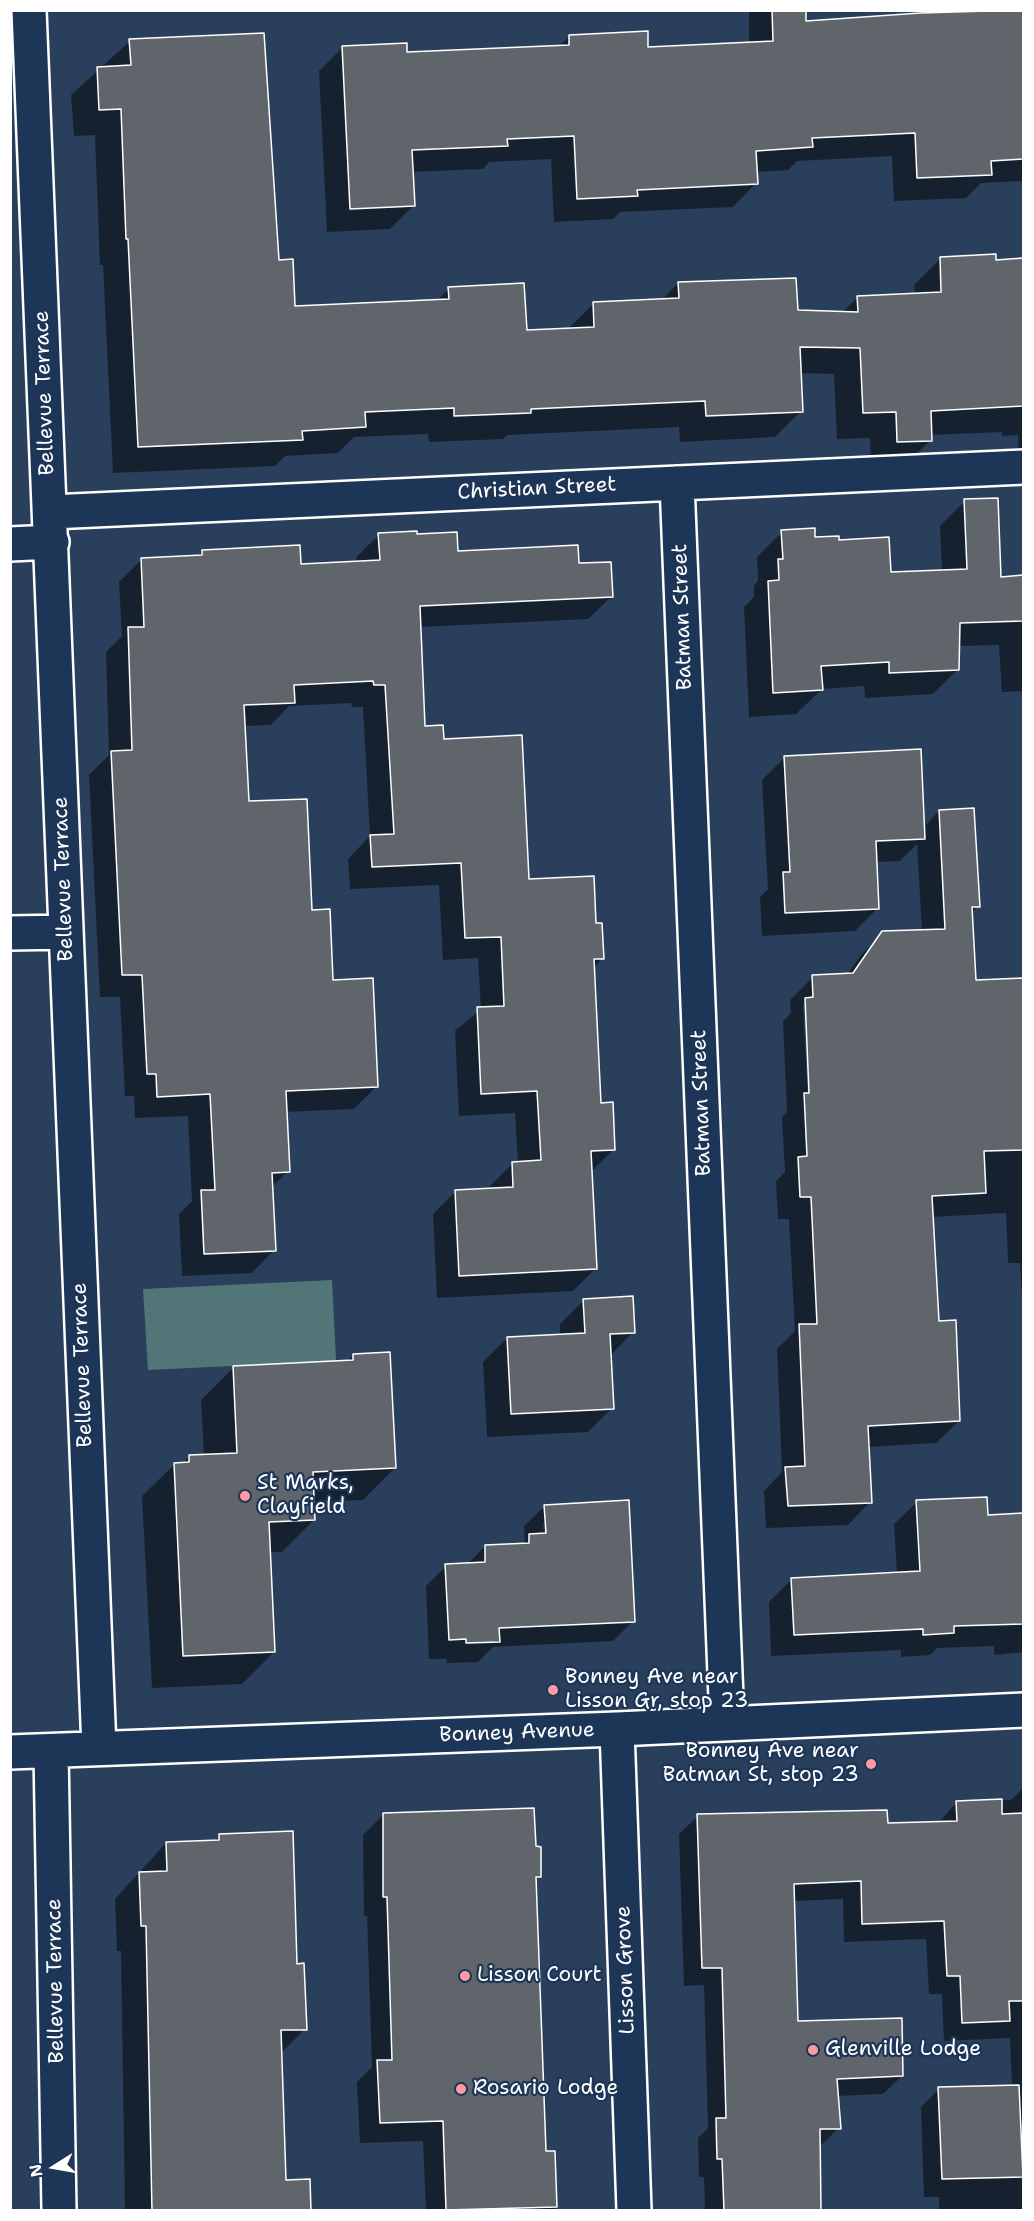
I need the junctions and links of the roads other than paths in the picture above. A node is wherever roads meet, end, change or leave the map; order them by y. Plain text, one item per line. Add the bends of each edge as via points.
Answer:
1 (29, 10) edge
2 (1023, 467) edge
3 (677, 483) junction
4 (51, 527) junction
5 (10, 544) edge
6 (66, 932) junction
7 (10, 933) edge
8 (1023, 1710) edge
9 (727, 1723) junction
10 (617, 1729) junction
11 (99, 1748) junction
12 (51, 1751) junction
13 (10, 1752) edge
14 (59, 2211) edge
15 (634, 2211) edge

1 - 4 street, Bellevue Terrace
2 - 3 street, Christian Street
3 - 4 street, Christian Street
3 - 9 street, Batman Street
4 - 5 street, Christian Street
4 - 6 street, Bellevue Terrace
6 - 7 street
6 - 11 street, Bellevue Terrace
8 - 9 street, Bonney Avenue
9 - 10 street, Bonney Avenue
10 - 11 street, Bonney Avenue
10 - 15 street, Lisson Grove
11 - 12 street, Bonney Avenue
12 - 13 street, Bonney Avenue
12 - 14 street, Bellevue Terrace

